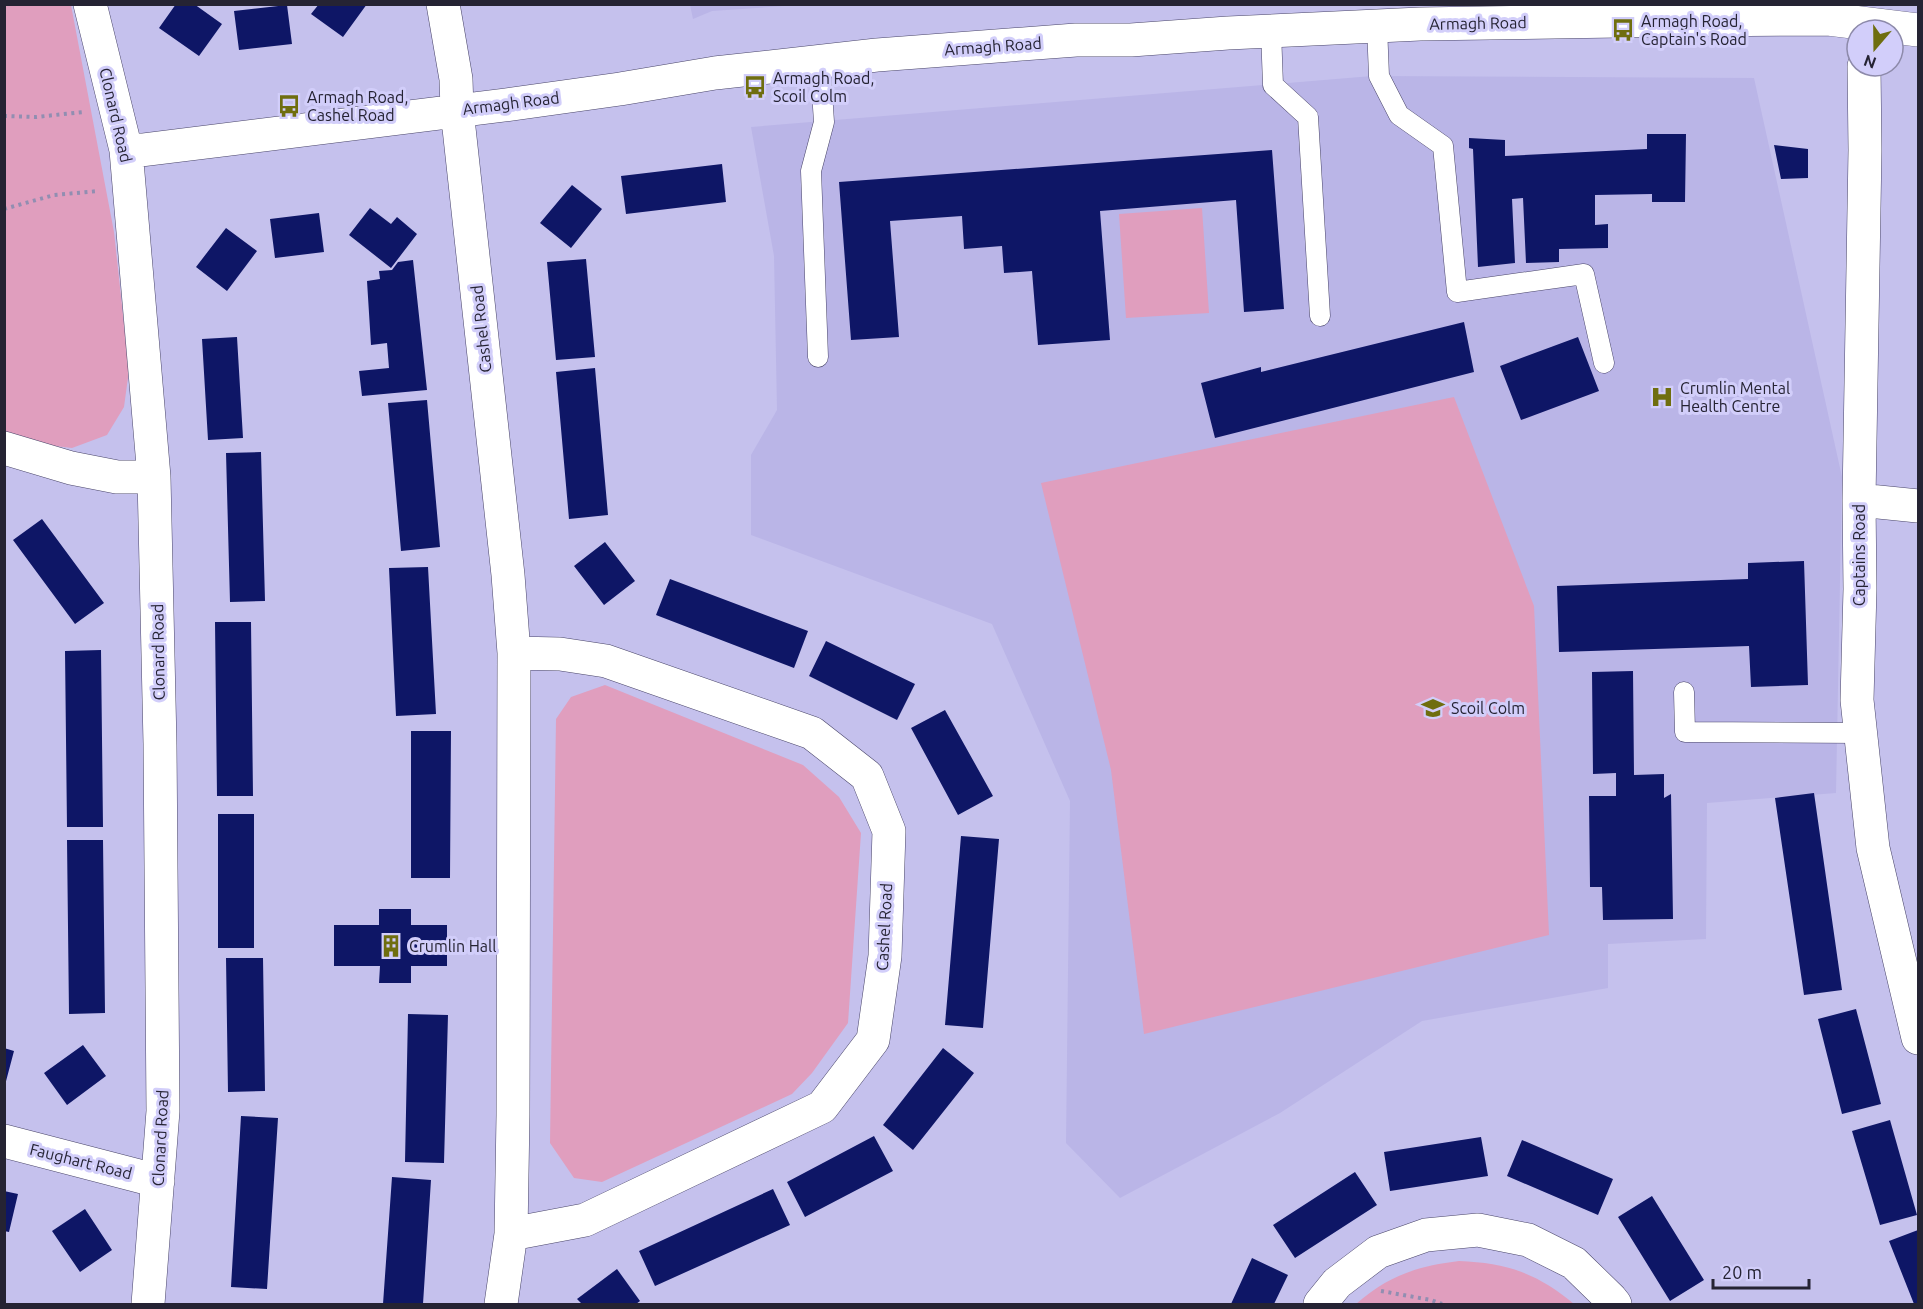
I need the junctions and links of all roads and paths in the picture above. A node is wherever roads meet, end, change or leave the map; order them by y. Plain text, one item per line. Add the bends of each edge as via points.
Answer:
1 (90, 4) edge
2 (443, 4) edge
3 (1338, 17) edge
4 (1845, 19) edge
5 (1377, 26) junction
6 (1271, 31) junction
7 (820, 62) junction
8 (1864, 78) edge
9 (115, 108) junction
10 (457, 110) junction
11 (4, 116) edge
12 (126, 150) junction
13 (129, 189) junction
14 (4, 209) edge
15 (1320, 316) dead end
16 (818, 357) dead end
17 (1604, 363) dead end
18 (4, 448) edge
19 (154, 477) junction
20 (1859, 500) junction
21 (1918, 506) edge
22 (514, 653) junction
23 (1684, 692) dead end
24 (1861, 733) junction
25 (1918, 1038) edge
26 (4, 1141) edge
27 (158, 1181) junction
28 (511, 1234) junction
29 (1328, 1294) edge
30 (148, 1305) edge
31 (501, 1305) edge
32 (1442, 1305) edge
33 (1615, 1305) edge

1 - 9 street, Clonard Road
2 - 10 street, Cashel Road via 456,79
3 - 5 street, Armagh Road
3 - 6 street, Armagh Road
4 - 5 street, Armagh Road
5 - 17 lane via 1379,76 1399,115 1443,146 1457,292 1584,274
6 - 7 street, Armagh Road via 1076,40
6 - 15 lane via 1273,86 1308,117
7 - 10 street, Armagh Road
7 - 16 lane via 824,122 811,171
8 - 20 street, Captains Road
9 - 11 path via 36,117
9 - 12 street, Clonard Road
10 - 12 street, Armagh Road
10 - 22 street, Cashel Road
12 - 13 street, Clonard Road
13 - 14 path via 54,195
13 - 19 street, Clonard Road
18 - 19 street via 105,475
19 - 27 street, Clonard Road via 163,1111
20 - 21 street
20 - 24 street, Captains Road via 1857,700
22 - 28 street, Cashel Road
22 - 28 street, Cashel Road via 606,661 812,734 867,776 889,831 885,956 873,1040 822,1107 585,1220
23 - 24 lane via 1684,732
24 - 25 street, Captains Road via 1873,848
26 - 27 street, Faughart Road
27 - 30 street, Clonard Road
28 - 31 street, Cashel Road
29 - 32 path via 1431,1300
29 - 33 street via 1378,1252 1426,1234 1478,1230 1528,1240 1574,1263

